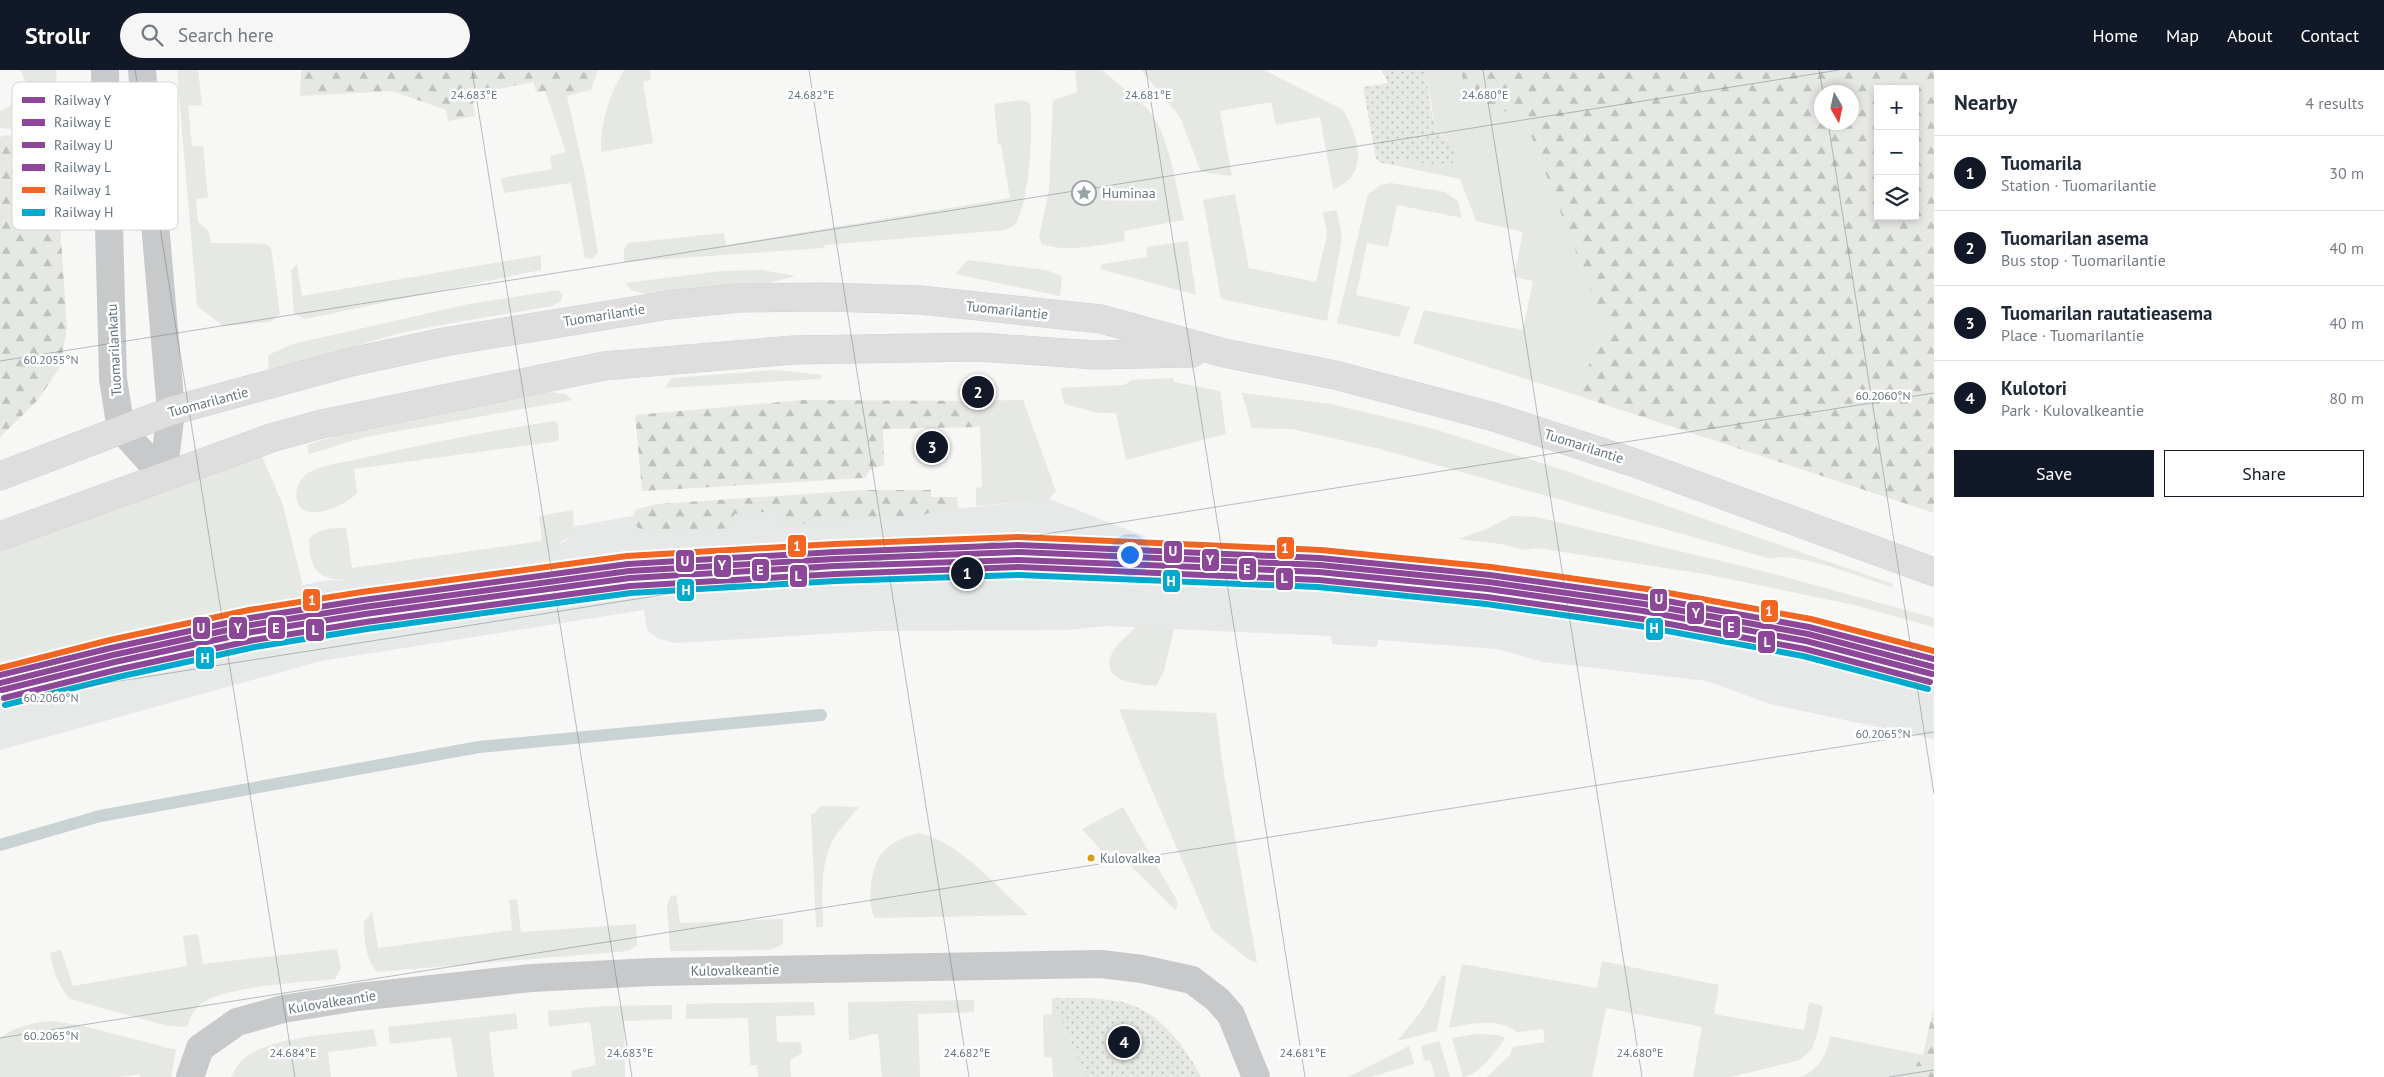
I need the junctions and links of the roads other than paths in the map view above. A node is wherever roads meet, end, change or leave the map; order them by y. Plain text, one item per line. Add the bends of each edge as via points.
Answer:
1 (109, 230) edge
2 (156, 230) edge
3 (1224, 353) junction
4 (171, 411) junction
5 (122, 429) junction
6 (0, 476) edge
7 (163, 476) junction
8 (0, 536) edge
9 (1934, 572) edge
10 (190, 1077) edge
11 (1256, 1077) edge

1 - 5 street, Tuomarilankatu via 113,378
2 - 4 street
3 - 4 main road, Tuomarilantie via 1101,320 920,300 738,298 669,305 444,342 351,362
3 - 7 main road, Tuomarilantie via 1096,355 979,347 793,350 604,366 322,424 274,437
3 - 9 main road, Tuomarilantie via 1335,375 1494,417 1638,464
4 - 5 main road, Tuomarilantie
4 - 7 street
5 - 6 main road, Tuomarilantie
5 - 7 street
7 - 8 main road, Tuomarilantie
10 - 11 street, Kulovalkeantie via 200,1048 237,1022 283,1009 358,997 531,978 653,972 1101,964 1192,980 1218,1000 1231,1016

